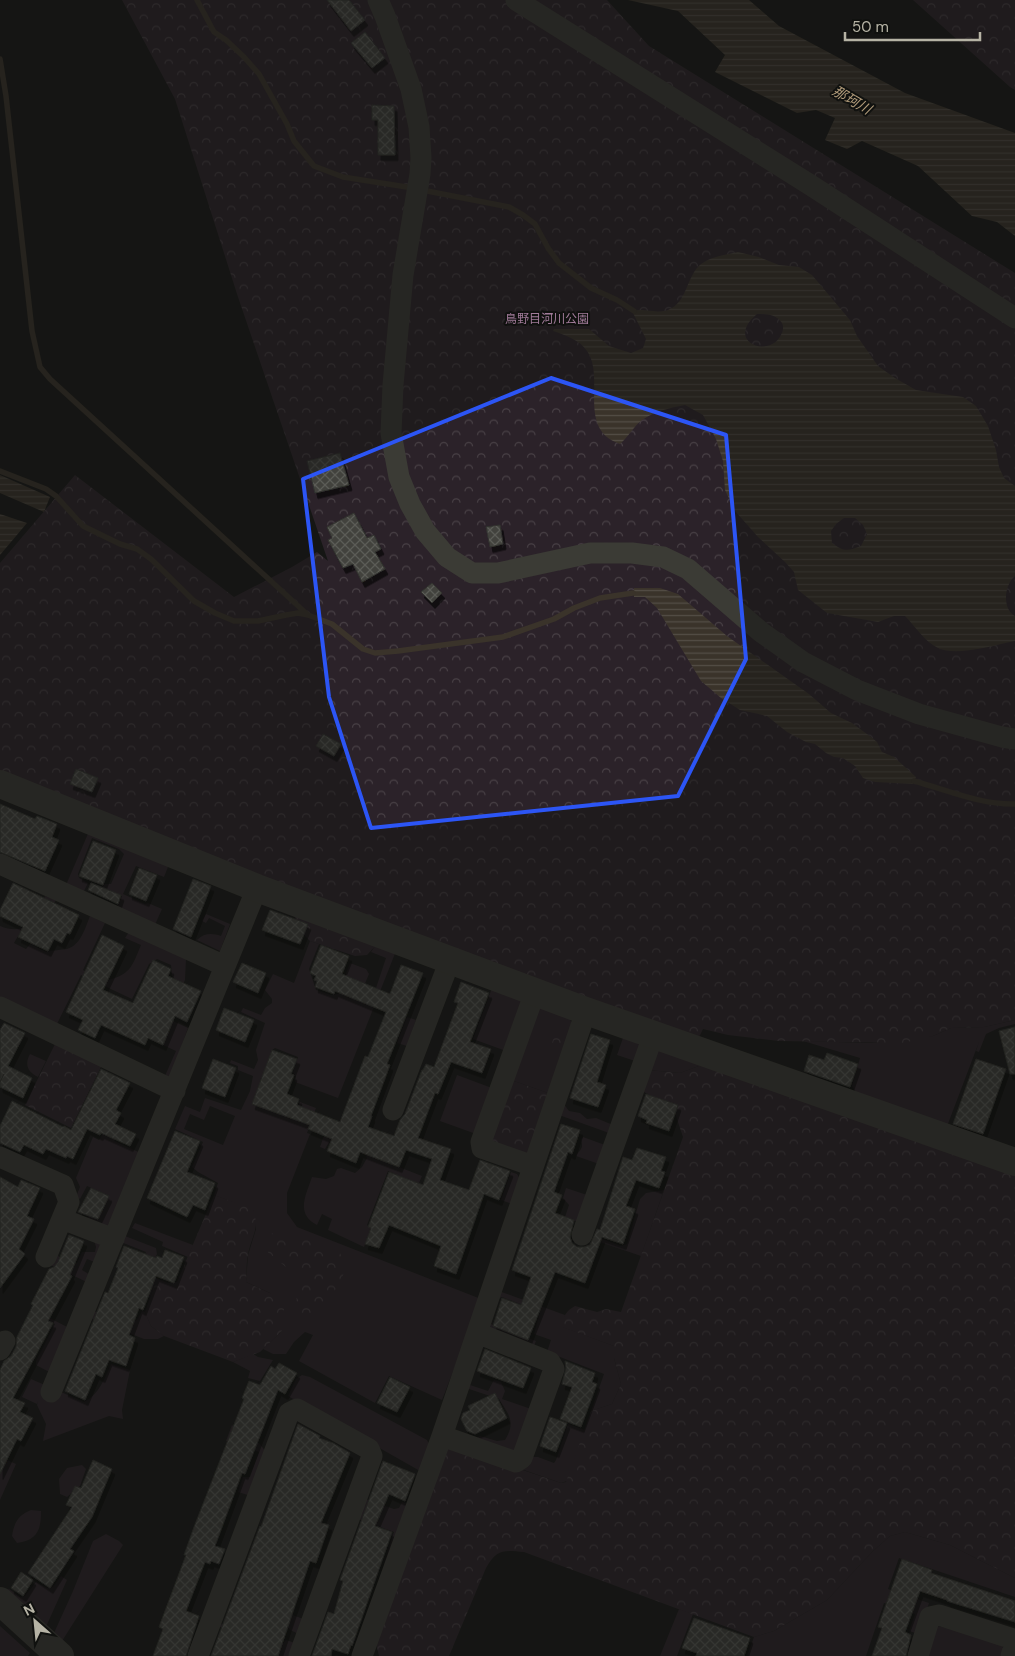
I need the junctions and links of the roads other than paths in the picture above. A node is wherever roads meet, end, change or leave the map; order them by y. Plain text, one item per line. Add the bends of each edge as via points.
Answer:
1 (378, 0) edge
2 (516, 0) edge
3 (1015, 318) edge
4 (1015, 738) edge
5 (0, 784) edge
6 (0, 864) edge
7 (257, 888) junction
8 (450, 960) junction
9 (225, 966) junction
10 (535, 992) junction
11 (0, 1008) edge
12 (586, 1012) junction
13 (653, 1036) junction
14 (175, 1091) junction
15 (393, 1110) dead end
16 (0, 1157) edge
17 (1015, 1162) edge
18 (533, 1166) junction
19 (62, 1219) junction
20 (582, 1235) dead end
21 (114, 1239) junction
22 (46, 1257) dead end
23 (477, 1333) junction
24 (51, 1392) dead end
25 (442, 1436) junction
26 (0, 1601) edge
27 (60, 1656) edge
28 (198, 1656) edge
29 (299, 1656) edge
30 (362, 1656) edge
31 (918, 1656) edge
32 (1010, 1656) edge

1 - 4 street via 411,90 419,127 421,158 403,275 391,434 399,477 410,504 425,531 447,557 472,573 498,573 590,553 663,557 688,569 754,626 803,662 841,682 919,714
2 - 3 street
5 - 7 street
6 - 9 street
7 - 8 street
7 - 9 street
8 - 10 street
8 - 15 street
9 - 14 street
10 - 12 street
10 - 18 street via 481,1142 482,1148
11 - 14 street
12 - 13 street
12 - 18 street
13 - 17 street
13 - 20 street
14 - 21 street
16 - 19 street via 62,1185 69,1202
18 - 23 street
19 - 21 street
19 - 22 street
21 - 24 street
23 - 25 street
23 - 25 street via 550,1362 554,1369 522,1458 516,1462
25 - 30 street
26 - 27 street
28 - 29 street via 289,1413 297,1409 369,1449 372,1456
31 - 32 street via 930,1617 939,1615 1010,1638 1014,1646

